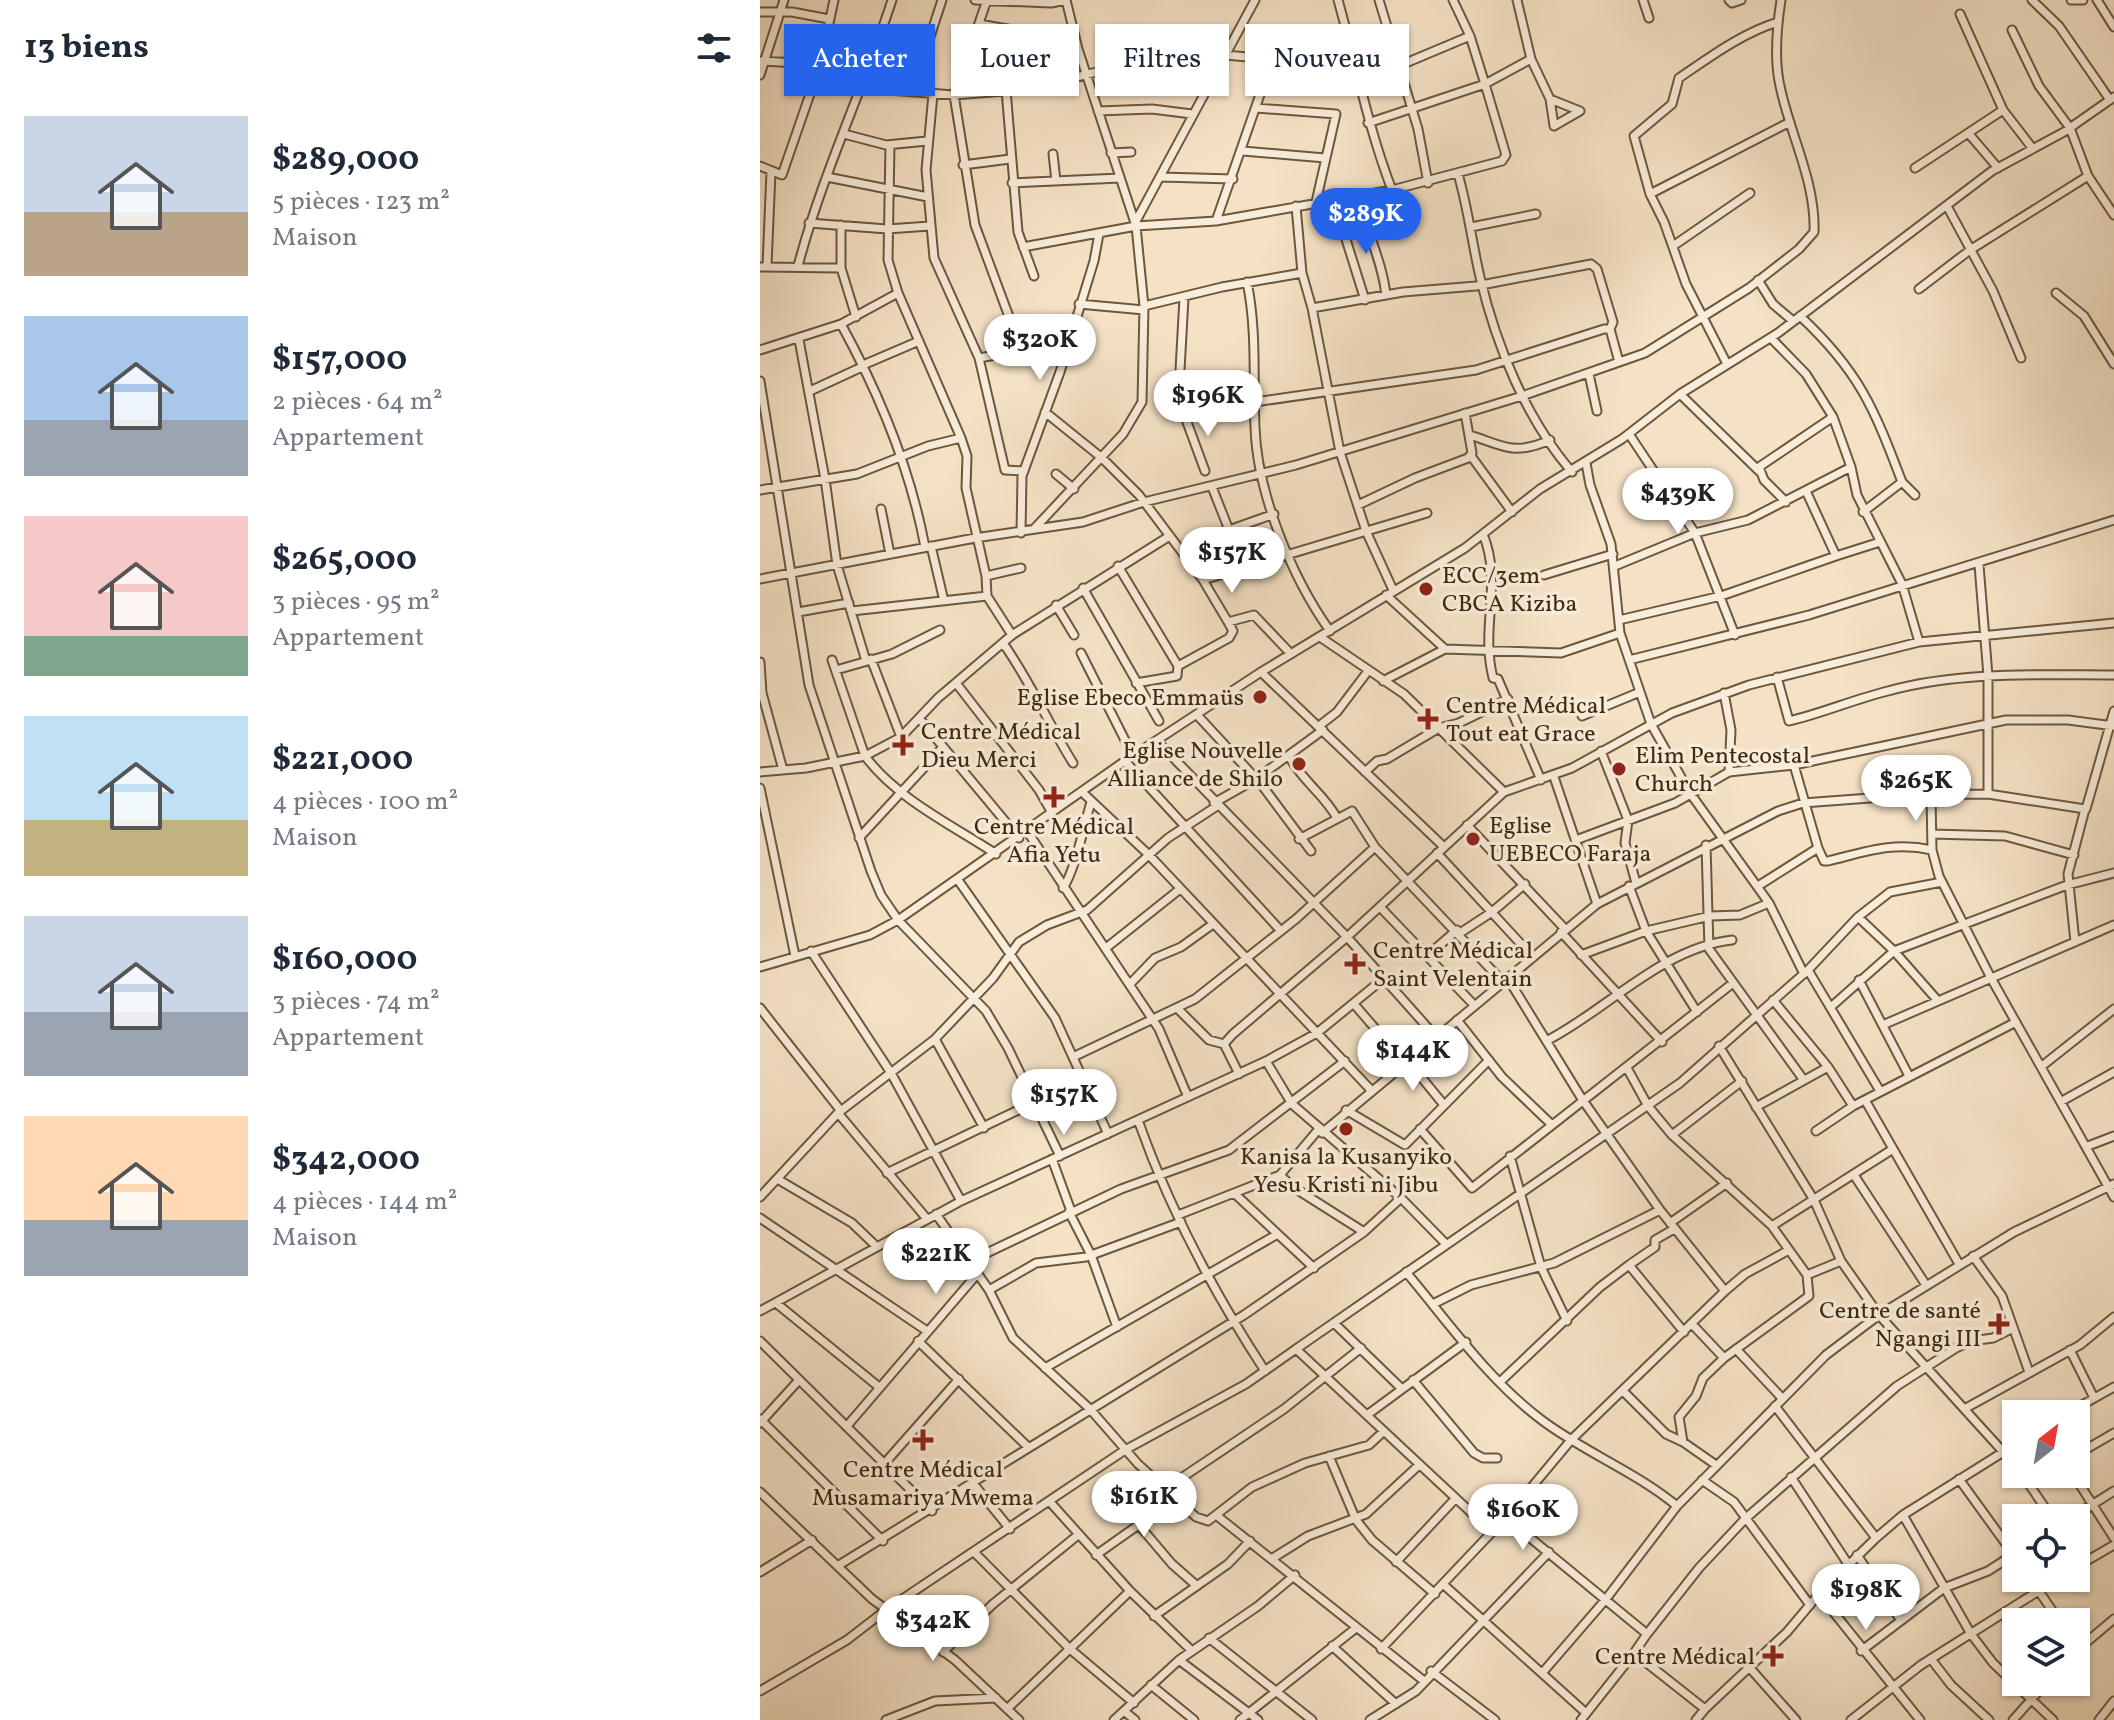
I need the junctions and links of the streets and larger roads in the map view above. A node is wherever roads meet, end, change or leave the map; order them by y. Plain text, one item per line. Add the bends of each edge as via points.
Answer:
1 (784, 0) edge
2 (834, 0) edge
3 (892, 0) edge
4 (942, 0) edge
5 (975, 0) edge
6 (1066, 0) edge
7 (1255, 0) edge
8 (1338, 0) edge
9 (1379, 0) edge
10 (1453, 0) edge
11 (1517, 0) edge
12 (1643, 0) edge
13 (1729, 0) edge
14 (1741, 0) edge
15 (1781, 0) edge
16 (2032, 0) edge
17 (2071, 0) edge
18 (2083, 0) edge
19 (2097, 0) edge
20 (987, 1) edge
21 (760, 12) edge
22 (780, 14) junction
23 (1960, 14) dead end
24 (1649, 18) dead end
25 (829, 19) junction
26 (1778, 22) junction
27 (828, 24) edge
28 (884, 24) edge
29 (934, 24) edge
30 (979, 24) edge
31 (1072, 24) edge
32 (1345, 24) edge
33 (1387, 24) edge
34 (2114, 27) edge
35 (2012, 30) dead end
36 (1470, 36) junction
37 (1229, 46) edge
38 (1079, 51) edge
39 (1531, 59) junction
40 (762, 61) edge
41 (1409, 62) edge
42 (784, 63) edge
43 (1095, 71) edge
44 (1086, 72) junction
45 (1079, 74) edge
46 (760, 75) edge
47 (1485, 84) junction
48 (809, 96) edge
49 (859, 96) edge
50 (933, 96) edge
51 (954, 96) edge
52 (1006, 96) edge
53 (1202, 96) edge
54 (1260, 96) edge
55 (1362, 96) edge
56 (1409, 96) edge
57 (1550, 99) junction
58 (2112, 99) edge
59 (1412, 107) junction
60 (1256, 108) junction
61 (2003, 110) junction
62 (1098, 111) junction
63 (1192, 114) junction
64 (1790, 122) junction
65 (1368, 123) junction
66 (2070, 128) junction
67 (844, 134) junction
68 (1969, 134) junction
69 (927, 141) junction
70 (890, 145) junction
71 (2033, 149) junction
72 (1243, 151) junction
73 (1131, 152) dead end
74 (1111, 153) junction
75 (1053, 154) dead end
76 (1325, 158) junction
77 (1010, 159) junction
78 (963, 165) junction
79 (760, 166) edge
80 (1915, 168) dead end
81 (1998, 168) junction
82 (771, 172) junction
83 (1458, 174) junction
84 (2088, 176) junction
85 (827, 177) junction
86 (1161, 177) junction
87 (1120, 178) junction
88 (1233, 179) junction
89 (1056, 181) junction
90 (1012, 183) junction
91 (1428, 183) junction
92 (1392, 190) junction
93 (888, 191) junction
94 (1750, 193) dead end
95 (1650, 194) junction
96 (1359, 195) junction
97 (928, 197) junction
98 (1316, 202) junction
99 (1296, 206) junction
100 (1947, 206) junction
101 (1536, 214) dead end
102 (2114, 215) edge
103 (1339, 217) dead end
104 (1216, 221) junction
105 (809, 223) junction
106 (1135, 224) junction
107 (841, 225) junction
108 (930, 226) junction
109 (1471, 227) junction
110 (887, 229) junction
111 (1099, 234) junction
112 (1673, 246) junction
113 (1023, 247) junction
114 (1970, 250) junction
115 (764, 266) edge
116 (798, 266) junction
117 (841, 268) junction
118 (1302, 273) junction
119 (1034, 276) dead end
120 (1758, 280) junction
121 (1247, 282) junction
122 (1482, 285) junction
123 (1919, 289) dead end
124 (898, 293) junction
125 (2056, 293) dead end
126 (1386, 295) junction
127 (1184, 298) junction
128 (1365, 300) junction
129 (1079, 304) junction
130 (1144, 308) junction
131 (1312, 308) junction
132 (856, 317) junction
133 (1701, 319) junction
134 (1797, 319) junction
135 (841, 324) junction
136 (1610, 329) junction
137 (1771, 338) junction
138 (799, 340) junction
139 (919, 341) junction
140 (1068, 342) junction
141 (1021, 349) junction
142 (760, 350) edge
143 (979, 358) junction
144 (2021, 358) dead end
145 (1506, 361) junction
146 (1619, 362) junction
147 (1727, 364) junction
148 (2114, 364) edge
149 (864, 365) junction
150 (1589, 374) junction
151 (760, 381) edge
152 (810, 391) junction
153 (1329, 392) junction
154 (1680, 394) junction
155 (1522, 396) junction
156 (762, 401) edge
157 (1255, 402) junction
158 (1597, 411) dead end
159 (1045, 412) junction
160 (1465, 413) junction
161 (1833, 417) junction
162 (1629, 434) junction
163 (1470, 435) junction
164 (961, 438) junction
165 (1550, 440) junction
166 (769, 441) junction
167 (760, 443) edge
168 (1340, 452) junction
169 (901, 456) junction
170 (1471, 456) junction
171 (1102, 458) junction
172 (1586, 463) junction
173 (1851, 467) junction
174 (1024, 471) junction
175 (1205, 471) dead end
176 (1759, 471) junction
177 (1572, 472) junction
178 (1261, 473) junction
179 (1056, 474) dead end
180 (825, 479) junction
181 (1902, 482) junction
182 (777, 487) junction
183 (1212, 487) junction
184 (1074, 489) junction
185 (760, 490) edge
186 (1806, 491) junction
187 (1915, 495) dead end
188 (1144, 502) junction
189 (1786, 502) junction
190 (1358, 505) junction
191 (881, 509) dead end
192 (1512, 512) junction
193 (1863, 512) junction
194 (1427, 513) dead end
195 (1274, 514) junction
196 (2114, 520) edge
197 (1033, 531) junction
198 (1366, 531) junction
199 (1021, 533) junction
200 (1695, 533) junction
201 (1483, 534) junction
202 (1168, 537) junction
203 (975, 538) junction
204 (1880, 542) junction
205 (928, 547) junction
206 (890, 554) junction
207 (1613, 554) junction
208 (1288, 555) junction
209 (1836, 556) junction
210 (837, 565) junction
211 (1979, 565) junction
212 (1118, 566) junction
213 (1615, 566) junction
214 (1021, 568) dead end
215 (791, 573) junction
216 (1544, 575) dead end
217 (986, 576) junction
218 (760, 579) edge
219 (1203, 580) junction
220 (1902, 584) junction
221 (1083, 588) junction
222 (1390, 592) junction
223 (987, 596) junction
224 (1721, 596) junction
225 (944, 601) junction
226 (1056, 605) junction
227 (851, 607) junction
228 (798, 612) junction
229 (1619, 620) junction
230 (1228, 622) junction
231 (2114, 623) edge
232 (940, 630) dead end
233 (1330, 631) junction
234 (1620, 633) junction
235 (1983, 634) junction
236 (1012, 635) junction
237 (1074, 635) dead end
238 (1735, 635) junction
239 (1320, 637) junction
240 (1919, 642) junction
241 (1003, 643) junction
242 (1445, 649) junction
243 (1486, 649) junction
244 (1081, 653) dead end
245 (1291, 654) junction
246 (832, 660) dead end
247 (869, 660) junction
248 (1629, 660) junction
249 (760, 662) edge
250 (1178, 666) junction
251 (836, 670) junction
252 (1368, 671) junction
253 (1261, 672) junction
254 (2114, 675) edge
255 (1988, 676) junction
256 (1777, 677) junction
257 (1383, 681) junction
258 (956, 683) junction
259 (1136, 683) junction
260 (1640, 692) junction
261 (761, 693) edge
262 (1724, 693) junction
263 (1508, 699) junction
264 (2114, 711) edge
265 (1198, 716) junction
266 (1582, 716) dead end
267 (920, 719) junction
268 (1159, 721) dead end
269 (1651, 724) junction
270 (1989, 724) junction
271 (2112, 726) edge
272 (1321, 728) junction
273 (1439, 728) junction
274 (901, 737) junction
275 (1157, 741) junction
276 (943, 747) junction
277 (1601, 751) junction
278 (865, 756) junction
279 (1133, 756) junction
280 (1289, 756) junction
281 (1125, 761) junction
282 (836, 763) junction
283 (1073, 763) dead end
284 (1794, 765) junction
285 (783, 770) junction
286 (760, 772) edge
287 (1365, 772) junction
288 (1729, 772) junction
289 (1554, 777) junction
290 (1256, 779) junction
291 (1541, 780) junction
292 (760, 788) edge
293 (903, 792) junction
294 (1082, 792) junction
295 (1504, 792) junction
296 (1690, 793) junction
297 (1988, 794) junction
298 (1931, 795) junction
299 (1091, 802) junction
300 (1803, 803) junction
301 (1216, 805) junction
302 (2086, 809) junction
303 (1052, 813) junction
304 (1337, 818) junction
305 (1628, 820) junction
306 (1467, 825) junction
307 (1185, 827) junction
308 (1027, 831) junction
309 (1932, 834) junction
310 (1724, 836) junction
311 (859, 838) junction
312 (1019, 838) junction
313 (1299, 839) junction
314 (1576, 840) junction
315 (1706, 845) junction
316 (1375, 847) junction
317 (1818, 848) junction
318 (1440, 850) junction
319 (1932, 850) junction
320 (1311, 851) dead end
321 (996, 854) junction
322 (1148, 854) junction
323 (2074, 855) junction
324 (2114, 873) edge
325 (1408, 879) junction
326 (958, 880) junction
327 (1942, 882) junction
328 (1525, 884) junction
329 (1632, 884) junction
330 (2067, 885) junction
331 (1758, 886) junction
332 (1063, 888) junction
333 (1180, 889) junction
334 (1314, 903) junction
335 (1769, 903) junction
336 (1597, 904) junction
337 (1380, 907) junction
338 (1492, 912) junction
339 (1082, 914) junction
340 (1710, 916) junction
341 (1858, 917) junction
342 (898, 920) junction
343 (1213, 924) junction
344 (1965, 925) junction
345 (2114, 925) edge
346 (1281, 931) junction
347 (1563, 931) junction
348 (1646, 931) junction
349 (1459, 932) junction
350 (1347, 937) junction
351 (1732, 940) dead end
352 (2075, 942) junction
353 (1708, 943) junction
354 (1106, 948) junction
355 (811, 951) junction
356 (1894, 951) junction
357 (1011, 952) junction
358 (1581, 955) junction
359 (795, 956) junction
360 (1427, 956) junction
361 (1532, 956) junction
362 (1246, 960) junction
363 (1665, 966) junction
364 (760, 967) edge
365 (1806, 972) junction
366 (1991, 978) junction
367 (1383, 979) junction
368 (1505, 979) junction
369 (1859, 980) junction
370 (1131, 983) junction
371 (1733, 983) junction
372 (1278, 993) junction
373 (1616, 993) junction
374 (976, 998) junction
375 (1773, 1000) junction
376 (1938, 1001) junction
377 (1354, 1004) junction
378 (1474, 1005) junction
379 (1832, 1006) junction
380 (760, 1008) edge
381 (2114, 1009) edge
382 (1179, 1010) junction
383 (1697, 1012) junction
384 (1754, 1016) junction
385 (1457, 1020) junction
386 (1153, 1021) junction
387 (2016, 1022) junction
388 (1885, 1024) junction
389 (1317, 1033) junction
390 (1437, 1038) junction
391 (935, 1039) junction
392 (1548, 1040) junction
393 (1662, 1042) junction
394 (1224, 1044) junction
395 (1719, 1046) junction
396 (1073, 1057) junction
397 (1489, 1060) junction
398 (1266, 1061) junction
399 (1345, 1061) junction
400 (1407, 1062) junction
401 (2042, 1066) junction
402 (1828, 1067) junction
403 (1627, 1068) junction
404 (2114, 1072) edge
405 (891, 1073) junction
406 (1239, 1074) junction
407 (1909, 1076) junction
408 (1803, 1079) junction
409 (1742, 1081) junction
410 (1370, 1089) junction
411 (1880, 1091) junction
412 (1188, 1097) junction
413 (1582, 1099) junction
414 (1865, 1100) junction
415 (2062, 1101) junction
416 (1035, 1102) junction
417 (1292, 1104) junction
418 (1444, 1105) junction
419 (1648, 1106) junction
420 (1853, 1106) junction
421 (1756, 1107) junction
422 (1346, 1110) junction
423 (840, 1112) junction
424 (1138, 1120) junction
425 (1551, 1124) junction
426 (984, 1128) junction
427 (1420, 1129) junction
428 (1816, 1131) dead end
429 (1320, 1132) junction
430 (1108, 1134) junction
431 (1608, 1135) junction
432 (1672, 1135) junction
433 (2114, 1136) edge
434 (2088, 1146) junction
435 (1893, 1149) junction
436 (936, 1151) junction
437 (1510, 1156) junction
438 (1056, 1158) junction
439 (887, 1173) junction
440 (1280, 1175) junction
441 (1854, 1175) junction
442 (1158, 1176) junction
443 (779, 1180) junction
444 (1727, 1183) junction
445 (2111, 1185) edge
446 (1523, 1192) junction
447 (1234, 1193) junction
448 (760, 1197) edge
449 (2114, 1197) edge
450 (1401, 1198) junction
451 (1814, 1200) junction
452 (961, 1201) junction
453 (1660, 1210) junction
454 (1070, 1211) junction
455 (936, 1214) junction
456 (760, 1218) edge
457 (927, 1219) junction
458 (1179, 1219) junction
459 (1672, 1226) junction
460 (1772, 1226) junction
461 (1364, 1232) junction
462 (1276, 1235) junction
463 (895, 1237) junction
464 (1445, 1243) junction
465 (877, 1247) junction
466 (1789, 1250) junction
467 (1091, 1255) junction
468 (1973, 1256) junction
469 (970, 1261) junction
470 (1841, 1261) junction
471 (1959, 1264) junction
472 (1629, 1265) junction
473 (1541, 1267) junction
474 (1314, 1268) junction
475 (924, 1269) dead end
476 (837, 1271) junction
477 (1406, 1272) junction
478 (978, 1273) junction
479 (1208, 1274) junction
480 (1807, 1275) junction
481 (1926, 1285) junction
482 (989, 1290) junction
483 (1725, 1291) junction
484 (776, 1303) junction
485 (1433, 1304) junction
486 (760, 1311) edge
487 (1879, 1315) junction
488 (2114, 1317) edge
489 (1567, 1321) junction
490 (1233, 1322) junction
491 (1334, 1323) junction
492 (1692, 1324) junction
493 (1117, 1327) junction
494 (2013, 1328) junction
495 (927, 1331) junction
496 (1684, 1332) junction
497 (760, 1341) edge
498 (918, 1341) junction
499 (1466, 1342) junction
500 (1361, 1348) junction
501 (1296, 1349) junction
502 (1736, 1349) junction
503 (2070, 1350) junction
504 (1724, 1358) junction
505 (1926, 1367) junction
506 (1045, 1368) junction
507 (1265, 1371) junction
508 (2029, 1372) junction
509 (1328, 1377) junction
510 (959, 1379) junction
511 (799, 1380) junction
512 (1413, 1380) junction
513 (1501, 1381) junction
514 (879, 1387) junction
515 (2114, 1387) edge
516 (1402, 1389) junction
517 (1623, 1391) junction
518 (2093, 1396) junction
519 (1781, 1397) junction
520 (2087, 1400) edge
521 (1775, 1406) junction
522 (1966, 1408) junction
523 (1090, 1409) junction
524 (1367, 1415) junction
525 (761, 1421) edge
526 (847, 1426) junction
527 (1384, 1431) junction
528 (2114, 1433) edge
529 (1571, 1440) junction
530 (1683, 1442) junction
531 (1028, 1447) junction
532 (2002, 1447) edge
533 (2090, 1447) edge
534 (1125, 1450) junction
535 (2002, 1452) edge
536 (1329, 1456) junction
537 (1497, 1458) dead end
538 (1813, 1459) junction
539 (884, 1464) junction
540 (1419, 1465) junction
541 (1716, 1465) junction
542 (1791, 1477) junction
543 (1959, 1479) junction
544 (1702, 1480) junction
545 (972, 1482) junction
546 (2082, 1488) edge
547 (1165, 1489) junction
548 (2114, 1491) edge
549 (760, 1492) edge
550 (1175, 1499) junction
551 (1455, 1499) junction
552 (1050, 1502) junction
553 (2092, 1505) junction
554 (1677, 1506) junction
555 (932, 1511) junction
556 (1216, 1515) junction
557 (1903, 1515) junction
558 (2114, 1517) edge
559 (1506, 1518) junction
560 (1745, 1519) junction
561 (1356, 1520) junction
562 (2103, 1523) junction
563 (1138, 1524) junction
564 (1010, 1529) junction
565 (1492, 1532) junction
566 (1078, 1535) junction
567 (2002, 1537) edge
568 (1876, 1538) junction
569 (2114, 1538) edge
570 (812, 1540) junction
571 (883, 1541) junction
572 (1250, 1541) junction
573 (2114, 1545) edge
574 (974, 1552) junction
575 (1549, 1552) junction
576 (1096, 1555) junction
577 (1857, 1555) junction
578 (1273, 1558) junction
579 (2090, 1559) edge
580 (1396, 1562) junction
581 (2002, 1563) edge
582 (1848, 1564) junction
583 (839, 1565) junction
584 (760, 1572) edge
585 (1295, 1575) junction
586 (1444, 1585) junction
587 (1197, 1586) junction
588 (1944, 1588) junction
589 (1009, 1589) junction
590 (1130, 1591) junction
591 (2037, 1592) edge
592 (1435, 1594) junction
593 (1819, 1594) junction
594 (1606, 1599) junction
595 (1810, 1605) junction
596 (886, 1610) junction
597 (1154, 1616) junction
598 (1482, 1619) junction
599 (1900, 1619) junction
600 (2114, 1619) edge
601 (1356, 1628) junction
602 (1647, 1634) junction
603 (1971, 1634) junction
604 (1209, 1638) junction
605 (2090, 1638) edge
606 (1332, 1646) junction
607 (1070, 1649) junction
608 (1381, 1649) junction
609 (1191, 1650) junction
610 (1861, 1651) junction
611 (943, 1652) junction
612 (1634, 1653) junction
613 (1931, 1659) junction
614 (1179, 1660) junction
615 (1749, 1667) junction
616 (1431, 1671) junction
617 (1543, 1672) junction
618 (1424, 1681) junction
619 (1151, 1685) junction
620 (1890, 1687) junction
621 (760, 1691) edge
622 (1278, 1691) junction
623 (2034, 1696) edge
624 (996, 1698) junction
625 (2030, 1701) junction
626 (1134, 1703) junction
627 (1396, 1704) junction
628 (2113, 1704) edge
629 (1007, 1709) junction
630 (1705, 1709) junction
631 (1124, 1711) junction
632 (1249, 1713) junction
633 (1586, 1713) junction
634 (886, 1720) edge
635 (1019, 1720) edge
636 (1114, 1720) edge
637 (1135, 1720) edge
638 (1194, 1720) edge
639 (1240, 1720) edge
640 (1258, 1720) edge
641 (1312, 1720) edge
642 (1370, 1720) edge
643 (1495, 1720) edge
644 (1581, 1720) edge
645 (1696, 1720) edge
646 (1796, 1720) edge
647 (1851, 1720) edge
648 (1920, 1720) edge
649 (1989, 1720) edge
650 (2013, 1720) edge
651 (2053, 1720) edge
652 (2099, 1720) edge

1 - 22 street
2 - 25 street
3 - 28 street
4 - 29 street
5 - 20 street
6 - 20 street
6 - 31 street
7 - 37 street
8 - 32 street
9 - 33 street
10 - 36 street
11 - 39 street
12 - 24 street
13 - 14 street
15 - 26 street
16 - 58 street via 2059,26
17 - 18 street
19 - 34 street
20 - 30 street
21 - 22 street
22 - 25 street
22 - 40 street
23 - 61 street
25 - 27 street
26 - 64 street via 1779,80
26 - 95 street via 1719,50 1679,78 1672,104 1635,132
35 - 66 street via 2039,86
36 - 41 street
36 - 47 street
38 - 44 street
39 - 47 street
39 - 57 street
40 - 42 street
40 - 46 street
43 - 44 street
44 - 45 street
44 - 62 street
47 - 59 street
47 - 83 street via 1506,159
48 - 82 street via 782,175
49 - 67 street
50 - 69 street
51 - 78 street
52 - 77 street
53 - 63 street
54 - 60 street
55 - 65 street
56 - 59 street
57 - 57 street via 1578,108 1580,111 1554,126
58 - 66 street
59 - 65 street
59 - 91 street
60 - 72 street
60 - 76 street via 1336,114
61 - 68 street
61 - 71 street
62 - 63 street
62 - 74 street
63 - 86 street
64 - 95 street
64 - 120 street via 1814,232
65 - 92 street
66 - 71 street
66 - 84 street
67 - 70 street
67 - 85 street
68 - 80 street
68 - 81 street
69 - 70 street
69 - 97 street
70 - 93 street
71 - 81 street
72 - 76 street
72 - 88 street
73 - 74 street
74 - 87 street
75 - 89 street
76 - 98 street
77 - 78 street
77 - 90 street
78 - 141 street via 975,225
79 - 82 street
81 - 100 street
82 - 115 street
83 - 91 street
83 - 109 street
84 - 102 street
84 - 114 street
85 - 93 street
85 - 105 street
86 - 88 street
86 - 106 street
87 - 89 street
87 - 106 street
88 - 104 street
89 - 90 street
90 - 113 street
91 - 92 street
92 - 96 street
93 - 97 street
93 - 110 street
94 - 112 street
95 - 112 street
96 - 98 street
96 - 126 street via 1362,217 1378,249
97 - 108 street
98 - 99 street
99 - 104 street
99 - 118 street
100 - 114 street
100 - 134 street
101 - 109 street
103 - 128 street
104 - 106 street
105 - 107 street
105 - 116 street
106 - 111 street
106 - 130 street
107 - 110 street
107 - 117 street
108 - 110 street
108 - 143 street via 937,267
109 - 122 street
110 - 124 street via 888,260
111 - 113 street
111 - 129 street
112 - 133 street
113 - 119 street
114 - 123 street
114 - 144 street
115 - 116 street
116 - 117 street
117 - 132 street
118 - 121 street
118 - 131 street
120 - 133 street
120 - 134 street via 1773,304
121 - 127 street
121 - 157 street via 1255,319
122 - 126 street
122 - 136 street via 1591,264 1613,322
122 - 145 street
124 - 132 street
124 - 139 street
125 - 148 street via 2084,316
126 - 128 street
127 - 130 street
127 - 175 street via 1184,414
128 - 131 street
129 - 130 street
129 - 140 street
130 - 171 street via 1140,408
131 - 153 street
132 - 135 street
133 - 146 street via 1645,353
133 - 147 street
134 - 137 street
134 - 181 street via 1835,349 1858,379
135 - 138 street
135 - 149 street
136 - 145 street
136 - 146 street
137 - 147 street
137 - 161 street via 1806,374
138 - 142 street
138 - 152 street
139 - 149 street
139 - 164 street
140 - 141 street
140 - 159 street
141 - 143 street
143 - 174 street via 1005,470
145 - 153 street
145 - 155 street
146 - 150 street
147 - 154 street
149 - 152 street
149 - 169 street
150 - 155 street
150 - 158 street
151 - 156 street
152 - 180 street
153 - 157 street
153 - 168 street
154 - 162 street
154 - 176 street
155 - 160 street
155 - 165 street
156 - 166 street
157 - 178 street
159 - 171 street
159 - 174 street
160 - 163 street
160 - 168 street
161 - 173 street
161 - 176 street via 1769,458
162 - 172 street
162 - 200 street
163 - 165 street via 1502,449 1521,450
163 - 170 street
164 - 169 street
164 - 203 street
165 - 177 street
166 - 167 street
166 - 182 street
168 - 178 street
168 - 190 street
169 - 180 street via 867,471
169 - 205 street
170 - 190 street
170 - 192 street
171 - 184 street
171 - 188 street
172 - 177 street
172 - 207 street
173 - 186 street
173 - 193 street
174 - 199 street
176 - 189 street
177 - 192 street
178 - 183 street
178 - 195 street
179 - 184 street
180 - 182 street
180 - 210 street
181 - 187 street
181 - 193 street
182 - 185 street
182 - 215 street
183 - 188 street
183 - 195 street via 1229,530
184 - 197 street
186 - 189 street
186 - 209 street
188 - 197 street
188 - 202 street
189 - 200 street via 1748,520
190 - 198 street
191 - 206 street
192 - 201 street
193 - 204 street
194 - 198 street
195 - 208 street
196 - 211 street
197 - 199 street
198 - 208 street
198 - 222 street
199 - 203 street
200 - 213 street
200 - 224 street
201 - 222 street
201 - 243 street via 1494,567
202 - 212 street
202 - 219 street
203 - 205 street
203 - 217 street
204 - 209 street
204 - 220 street
205 - 206 street
205 - 225 street
206 - 210 street
207 - 213 street
207 - 216 street
208 - 219 street
208 - 233 street
209 - 224 street
210 - 215 street
210 - 227 street
211 - 220 street
211 - 235 street
212 - 221 street
212 - 250 street
213 - 229 street
214 - 217 street
215 - 218 street
215 - 228 street
217 - 223 street
219 - 230 street
220 - 238 street
220 - 240 street
221 - 226 street
221 - 259 street
222 - 233 street
222 - 242 street
223 - 225 street
223 - 236 street
224 - 229 street
224 - 238 street
225 - 227 street
226 - 236 street
226 - 237 street
227 - 228 street
227 - 247 street
228 - 282 street via 809,685
229 - 234 street
230 - 245 street via 1254,615
230 - 250 street via 1233,631 1229,638
231 - 235 street
232 - 247 street
233 - 239 street
234 - 243 street via 1561,653
234 - 248 street
235 - 240 street
235 - 255 street
236 - 241 street
238 - 248 street
239 - 245 street
239 - 252 street
240 - 256 street
241 - 258 street
241 - 283 street
242 - 243 street
242 - 257 street
243 - 263 street via 1493,678
244 - 279 street
245 - 253 street
246 - 251 street
247 - 251 street
247 - 274 street
248 - 260 street
249 - 261 street
250 - 259 street via 1177,676
251 - 278 street
252 - 257 street
252 - 272 street
253 - 265 street
253 - 272 street
254 - 255 street
255 - 256 street via 1888,691 1789,721
255 - 270 street
256 - 262 street
257 - 273 street
258 - 267 street
258 - 303 street
259 - 268 street
260 - 266 street
260 - 269 street
261 - 285 street
262 - 269 street
262 - 288 street via 1731,730
263 - 273 street
263 - 291 street
264 - 271 street
265 - 275 street
265 - 290 street
267 - 274 street
267 - 276 street
269 - 277 street
269 - 296 street
270 - 271 street via 2027,718
270 - 284 street
270 - 297 street
271 - 302 street
272 - 280 street
272 - 287 street
273 - 287 street
273 - 295 street
274 - 278 street
275 - 279 street
275 - 301 street
276 - 293 street
276 - 312 street
277 - 289 street
277 - 305 street
278 - 282 street
278 - 293 street
279 - 281 street
280 - 290 street
280 - 304 street via 1298,775 1324,797
281 - 294 street
281 - 307 street
282 - 285 street
282 - 311 street
284 - 288 street
284 - 300 street
285 - 286 street
287 - 318 street
288 - 296 street
289 - 291 street
289 - 314 street
290 - 301 street
290 - 313 street
291 - 295 street
292 - 359 street
293 - 311 street
293 - 321 street
294 - 299 street
294 - 303 street
295 - 306 street
296 - 305 street
296 - 310 street
297 - 298 street
297 - 302 street
298 - 300 street
298 - 309 street
299 - 322 street
299 - 332 street via 1073,873
300 - 310 street
300 - 317 street
301 - 307 street
301 - 334 street
302 - 323 street
303 - 308 street
304 - 313 street
304 - 316 street via 1353,812
305 - 314 street
305 - 329 street via 1625,843
306 - 318 street
306 - 328 street
307 - 322 street
307 - 346 street
308 - 312 street
308 - 332 street
309 - 319 street
309 - 323 street via 2005,836
310 - 315 street
310 - 331 street
311 - 342 street via 881,895
312 - 321 street
313 - 320 street
314 - 336 street
315 - 329 street
315 - 340 street
316 - 325 street
316 - 334 street
317 - 319 street via 1824,861 1886,846
317 - 331 street
318 - 325 street
318 - 338 street
319 - 327 street
321 - 326 street
322 - 333 street
322 - 339 street
323 - 330 street
324 - 330 street
325 - 337 street
325 - 349 street
326 - 342 street
326 - 357 street
327 - 341 street via 1897,888
327 - 344 street
328 - 338 street
328 - 347 street
329 - 336 street
329 - 348 street
330 - 344 street
330 - 352 street
331 - 335 street
332 - 339 street
333 - 343 street
333 - 354 street
334 - 346 street
334 - 350 street
335 - 340 street via 1740,915
335 - 365 street
336 - 347 street
337 - 350 street
337 - 360 street
338 - 349 street
338 - 361 street
339 - 354 street
339 - 357 street via 1034,931
340 - 348 street
340 - 353 street
341 - 356 street
341 - 365 street
342 - 355 street via 870,935
342 - 374 street
343 - 362 street
343 - 370 street via 1155,958
344 - 356 street
344 - 366 street
345 - 352 street
346 - 362 street
347 - 358 street
347 - 361 street
348 - 358 street
348 - 363 street
349 - 360 street
349 - 368 street
350 - 367 street
350 - 372 street
351 - 353 street
352 - 366 street
353 - 363 street
353 - 371 street
354 - 370 street
355 - 359 street
355 - 405 street
356 - 369 street
356 - 376 street
357 - 374 street
357 - 396 street via 1055,1018
358 - 373 street
359 - 364 street
360 - 378 street
361 - 368 street
362 - 372 street
362 - 382 street
363 - 373 street
363 - 383 street
365 - 375 street
365 - 379 street
366 - 376 street
366 - 387 street
367 - 377 street
367 - 390 street
368 - 378 street
368 - 392 street
369 - 379 street
369 - 388 street
370 - 386 street
371 - 383 street
371 - 384 street
372 - 389 street
372 - 394 street
373 - 392 street
373 - 393 street
374 - 391 street
374 - 416 street
375 - 384 street
375 - 402 street
376 - 388 street
377 - 389 street
377 - 400 street
378 - 385 street
379 - 411 street
380 - 423 street
381 - 401 street
382 - 386 street
382 - 394 street via 1209,1040
383 - 393 street
384 - 395 street
384 - 408 street
385 - 390 street
385 - 397 street
386 - 396 street
386 - 412 street
387 - 401 street
387 - 407 street
388 - 407 street
389 - 398 street
389 - 399 street
390 - 400 street
391 - 405 street
391 - 426 street
392 - 413 street
393 - 403 street
394 - 406 street
395 - 409 street
395 - 419 street
396 - 430 street
397 - 418 street
397 - 425 street
398 - 406 street
398 - 417 street
399 - 410 street
399 - 417 street
400 - 410 street
400 - 418 street
401 - 415 street
402 - 408 street
402 - 420 street
403 - 413 street
403 - 419 street
404 - 415 street
405 - 423 street
405 - 436 street
406 - 412 street
407 - 411 street
408 - 421 street
409 - 421 street
409 - 432 street
410 - 422 street
411 - 414 street
412 - 424 street
413 - 425 street
413 - 431 street
414 - 420 street
414 - 435 street
415 - 434 street
416 - 426 street
416 - 438 street
417 - 429 street
417 - 442 street via 1229,1150
418 - 427 street
419 - 431 street
419 - 432 street
420 - 428 street
421 - 451 street
422 - 427 street via 1405,1145
422 - 429 street
423 - 439 street
423 - 443 street
424 - 430 street
424 - 442 street
425 - 437 street
426 - 436 street
427 - 437 street via 1472,1188
429 - 440 street
429 - 450 street
430 - 438 street
431 - 446 street
431 - 453 street
432 - 444 street
433 - 434 street
434 - 445 street
435 - 441 street
435 - 471 street
436 - 439 street
436 - 452 street
437 - 446 street
438 - 452 street
438 - 454 street
439 - 457 street
440 - 447 street
440 - 461 street
441 - 451 street
441 - 481 street
442 - 454 street
442 - 458 street
443 - 448 street
443 - 465 street via 852,1223
444 - 459 street
444 - 460 street
445 - 449 street
445 - 468 street
446 - 464 street
446 - 473 street
447 - 458 street
447 - 462 street
450 - 461 street
450 - 464 street
451 - 460 street
451 - 470 street
452 - 455 street
453 - 459 street
453 - 473 street
454 - 467 street
454 - 469 street
455 - 457 street
455 - 469 street
456 - 476 street
457 - 463 street
458 - 467 street
458 - 479 street
459 - 472 street via 1655,1240 1655,1247
459 - 483 street
460 - 466 street
461 - 474 street
462 - 474 street
462 - 479 street
463 - 465 street
463 - 475 street
464 - 477 street
465 - 476 street
466 - 480 street
466 - 483 street
467 - 482 street via 1036,1263
467 - 493 street
468 - 471 street
468 - 494 street via 1999,1291
469 - 478 street
470 - 480 street
470 - 487 street
471 - 481 street
472 - 489 street
472 - 496 street
473 - 485 street via 1471,1285
473 - 489 street
474 - 490 street
476 - 484 street
476 - 495 street
477 - 485 street
477 - 491 street
478 - 482 street
478 - 495 street
479 - 490 street
479 - 493 street
480 - 502 street via 1809,1296
481 - 487 street
482 - 506 street via 1013,1338
483 - 492 street
484 - 486 street
484 - 514 street
485 - 499 street
487 - 505 street
487 - 519 street
488 - 503 street
489 - 513 street
490 - 507 street
490 - 523 street
491 - 500 street
491 - 501 street
492 - 496 street
492 - 504 street
493 - 506 street
494 - 505 street via 1968,1342
494 - 508 street
495 - 498 street
496 - 517 street
497 - 511 street
498 - 510 street
498 - 514 street
499 - 512 street
499 - 513 street
500 - 509 street
500 - 516 street
501 - 507 street
501 - 509 street
502 - 504 street
502 - 519 street
503 - 508 street
503 - 518 street
504 - 530 street via 1703,1378 1679,1417
505 - 522 street
505 - 538 street
506 - 523 street
507 - 534 street
508 - 522 street
509 - 524 street
509 - 547 street
510 - 531 street
510 - 539 street
511 - 525 street
511 - 526 street
512 - 516 street
512 - 537 street via 1478,1457
513 - 529 street
514 - 526 street
515 - 518 street
516 - 524 street
517 - 529 street
517 - 530 street via 1666,1434
518 - 520 street
519 - 521 street
521 - 538 street
521 - 541 street
522 - 532 street
523 - 531 street
523 - 534 street
524 - 527 street
525 - 571 street
526 - 539 street
527 - 536 street via 1369,1445
527 - 540 street
528 - 533 street
529 - 554 street via 1630,1471
529 - 559 street
530 - 541 street
531 - 545 street
534 - 547 street
534 - 552 street
535 - 543 street
536 - 556 street via 1252,1487
536 - 561 street
538 - 542 street
538 - 568 street
539 - 555 street
540 - 551 street
540 - 561 street
541 - 544 street
542 - 560 street
542 - 582 street
543 - 557 street
543 - 567 street
544 - 554 street
544 - 560 street via 1734,1502
545 - 555 street
545 - 564 street
546 - 553 street
547 - 550 street
548 - 553 street
549 - 570 street
550 - 556 street via 1204,1521
550 - 563 street
551 - 565 street
551 - 580 street
552 - 564 street
552 - 566 street
553 - 562 street
554 - 594 street
555 - 571 street
556 - 572 street
557 - 568 street
557 - 588 street
558 - 562 street
559 - 565 street
559 - 575 street
560 - 595 street
560 - 602 street
561 - 578 street via 1308,1536
561 - 580 street
562 - 569 street
563 - 576 street
563 - 587 street
564 - 574 street
565 - 586 street
566 - 576 street
566 - 589 street
568 - 577 street
570 - 583 street
570 - 584 street
571 - 583 street
572 - 578 street
572 - 587 street
573 - 579 street
574 - 589 street
574 - 596 street
575 - 594 street
575 - 598 street
576 - 590 street
577 - 582 street
577 - 599 street
578 - 585 street
580 - 592 street
581 - 588 street
582 - 593 street
583 - 596 street
585 - 601 street
585 - 604 street
586 - 592 street
586 - 598 street
587 - 597 street
588 - 599 street
588 - 603 street
589 - 607 street
589 - 611 street
590 - 597 street
590 - 607 street
591 - 603 street
592 - 608 street
593 - 595 street
593 - 610 street
594 - 602 street
594 - 617 street
595 - 615 street
596 - 611 street
596 - 621 street via 847,1640
597 - 609 street
598 - 616 street
598 - 617 street
599 - 610 street
600 - 605 street
601 - 606 street
601 - 608 street
602 - 612 street
603 - 613 street
603 - 625 street
604 - 609 street
604 - 622 street
606 - 622 street
606 - 627 street
607 - 626 street
607 - 629 street
608 - 618 street
609 - 614 street
610 - 620 street
611 - 624 street
612 - 630 street
612 - 633 street
613 - 620 street
613 - 649 street
614 - 619 street
614 - 632 street
615 - 630 street
615 - 646 street
616 - 618 street
616 - 643 street
617 - 633 street
618 - 627 street
619 - 626 street
619 - 638 street
620 - 647 street
620 - 648 street
622 - 632 street
622 - 641 street
623 - 625 street
624 - 629 street
624 - 634 street via 935,1701
625 - 650 street
625 - 651 street
626 - 631 street
627 - 642 street
628 - 652 street
629 - 635 street
630 - 645 street
631 - 636 street
631 - 637 street
632 - 639 street
632 - 640 street
633 - 644 street

